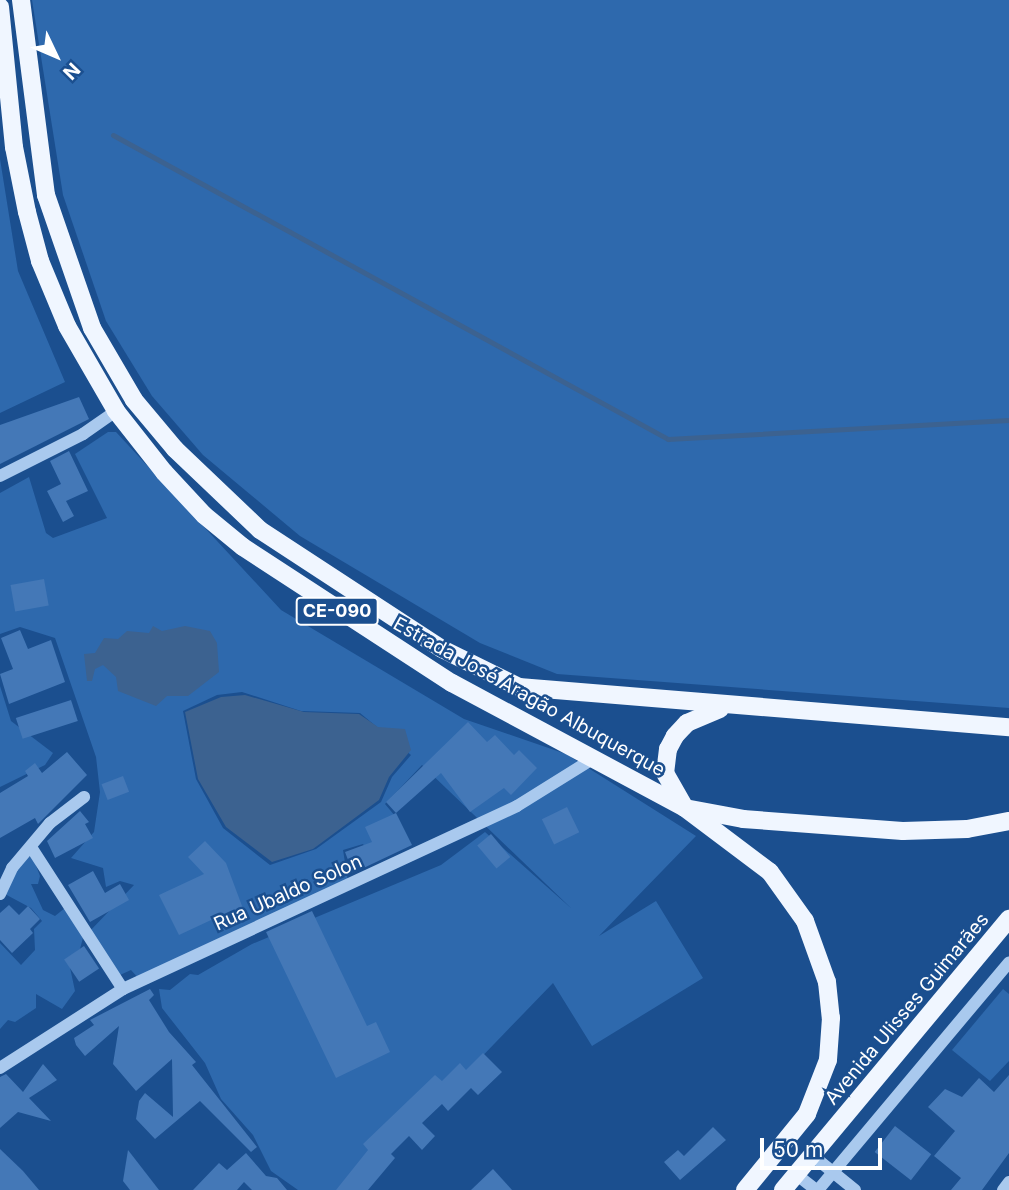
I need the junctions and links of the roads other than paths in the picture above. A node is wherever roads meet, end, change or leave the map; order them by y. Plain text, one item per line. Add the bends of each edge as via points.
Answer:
1 (21, 0) edge
2 (0, 7) edge
3 (116, 411) junction
4 (0, 475) edge
5 (726, 706) junction
6 (1007, 728) edge
7 (594, 758) junction
8 (84, 797) dead end
9 (685, 808) junction
10 (1009, 821) edge
11 (31, 847) junction
12 (0, 894) edge
13 (1009, 919) edge
14 (1009, 962) edge
15 (123, 989) junction
16 (0, 1068) edge
17 (813, 1156) junction
18 (833, 1172) junction
19 (797, 1175) junction
20 (1009, 1182) edge
21 (746, 1190) edge
22 (783, 1190) edge
23 (817, 1190) edge
24 (855, 1190) edge
25 (1003, 1190) edge

1 - 5 main road, Estrada José Aragão Albuquerque / CE-090 via 40,164 76,288 92,328 134,400 197,473 290,552 494,678 536,692
2 - 3 main road, Estrada José Aragão Albuquerque / CE-090 via 14,147 40,261 82,355
3 - 4 street via 83,434
3 - 7 main road, Estrada José Aragão Albuquerque / CE-090 via 204,515 243,547 452,682
5 - 6 main road, Estrada José Aragão Albuquerque / CE-090
5 - 9 main road via 687,723 668,749 666,773
7 - 9 main road, Estrada José Aragão Albuquerque / CE-090
7 - 15 street, Rua Ubaldo Solon via 517,806
8 - 11 street via 50,823
9 - 10 main road, Estrada José Aragão Albuquerque / CE-090 via 743,819 903,831 967,829
9 - 21 main road, Avenida Ulisses Guimarães via 770,872 804,921 827,982 831,1018 821,1086 807,1114
11 - 12 street via 12,868
11 - 15 street
13 - 17 main road, Avenida Ulisses Guimarães
14 - 18 street
15 - 16 street, Rua Ubaldo Solon
17 - 18 street
17 - 19 main road, Avenida Ulisses Guimarães
18 - 23 street
18 - 24 street
19 - 22 main road, Avenida Ulisses Guimarães
19 - 23 street
20 - 25 street

